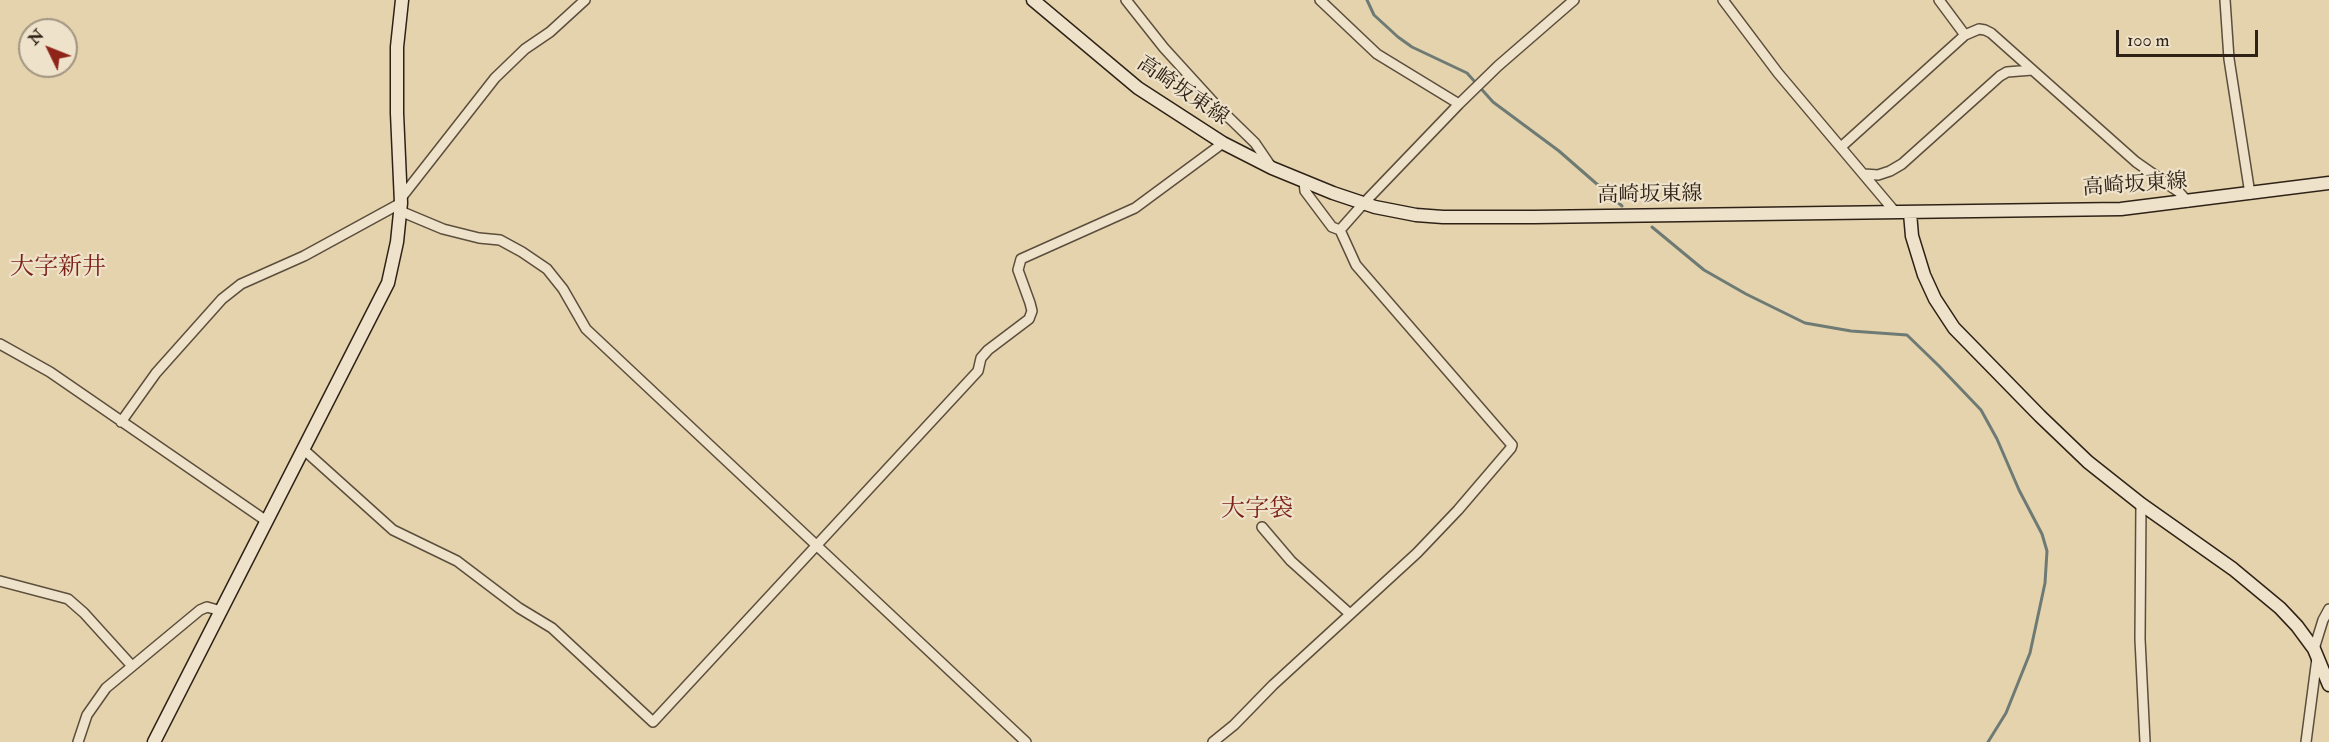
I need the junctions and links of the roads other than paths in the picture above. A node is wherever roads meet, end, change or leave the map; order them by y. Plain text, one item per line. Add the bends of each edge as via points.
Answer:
1 (402, 0) edge
2 (585, 0) edge
3 (1033, 0) edge
4 (1126, 0) edge
5 (1320, 0) edge
6 (1574, 0) edge
7 (1723, 0) edge
8 (1939, 0) edge
9 (2225, 0) edge
10 (1965, 35) junction
11 (2032, 70) junction
12 (1459, 104) junction
13 (1223, 143) junction
14 (1841, 147) junction
15 (1272, 168) junction
16 (1864, 174) junction
17 (1304, 182) junction
18 (2329, 183) edge
19 (2250, 194) junction
20 (2188, 202) junction
21 (400, 204) junction
22 (1363, 204) junction
23 (1896, 213) junction
24 (1910, 213) junction
25 (1340, 231) junction
26 (1, 346) edge
27 (120, 423) junction
28 (303, 449) junction
29 (2141, 504) junction
30 (265, 520) junction
31 (1262, 527) dead end
32 (817, 545) junction
33 (0, 580) edge
34 (2329, 609) edge
35 (221, 611) junction
36 (1350, 614) junction
37 (2315, 653) junction
38 (132, 666) junction
39 (2329, 685) edge
40 (78, 742) edge
41 (154, 742) edge
42 (1026, 742) edge
43 (1213, 742) edge
44 (2145, 742) edge
45 (2306, 742) edge

1 - 21 street via 397,47
2 - 21 street via 495,78
3 - 13 street, 高崎坂東線 via 1138,88
4 - 15 street via 1164,48 1255,143
5 - 12 street via 1377,54
6 - 12 street
7 - 14 street
8 - 10 street
9 - 19 street via 2229,59
10 - 11 street via 1979,29 1991,33
10 - 14 street
11 - 16 street via 2000,76 1902,164 1878,175
11 - 20 street via 2136,162
12 - 22 street
13 - 15 street, 高崎坂東線
13 - 32 street via 1136,208 1021,259 1018,270 1032,311 1029,319 988,350 978,371
14 - 16 street
15 - 17 street, 高崎坂東線
16 - 23 street
17 - 22 street, 高崎坂東線
17 - 25 street via 1305,191 1332,227
18 - 19 street, 高崎坂東線
19 - 20 street, 高崎坂東線
20 - 24 street, 高崎坂東線 via 2121,209
21 - 27 street via 304,256 242,284 222,299 156,373
21 - 28 street via 398,242 388,284
21 - 32 street via 442,229 500,240 541,264 563,289 586,329
22 - 23 street, 高崎坂東線 via 1443,217
22 - 25 street
23 - 24 street, 高崎坂東線
24 - 29 street via 1912,236 1924,275 1945,317 2040,417
25 - 36 street via 1356,266 1512,445 1442,527
26 - 27 street via 50,372
27 - 30 street
28 - 30 street
28 - 32 street via 393,530 457,561 552,628 653,722
29 - 37 street via 2266,595 2297,626
29 - 44 street via 2140,639
30 - 35 street
31 - 36 street via 1291,561
32 - 42 street
33 - 38 street via 68,599
34 - 37 street
35 - 38 street via 207,607 201,610
35 - 41 street
36 - 43 street
37 - 39 street
37 - 45 street
38 - 40 street via 92,706

